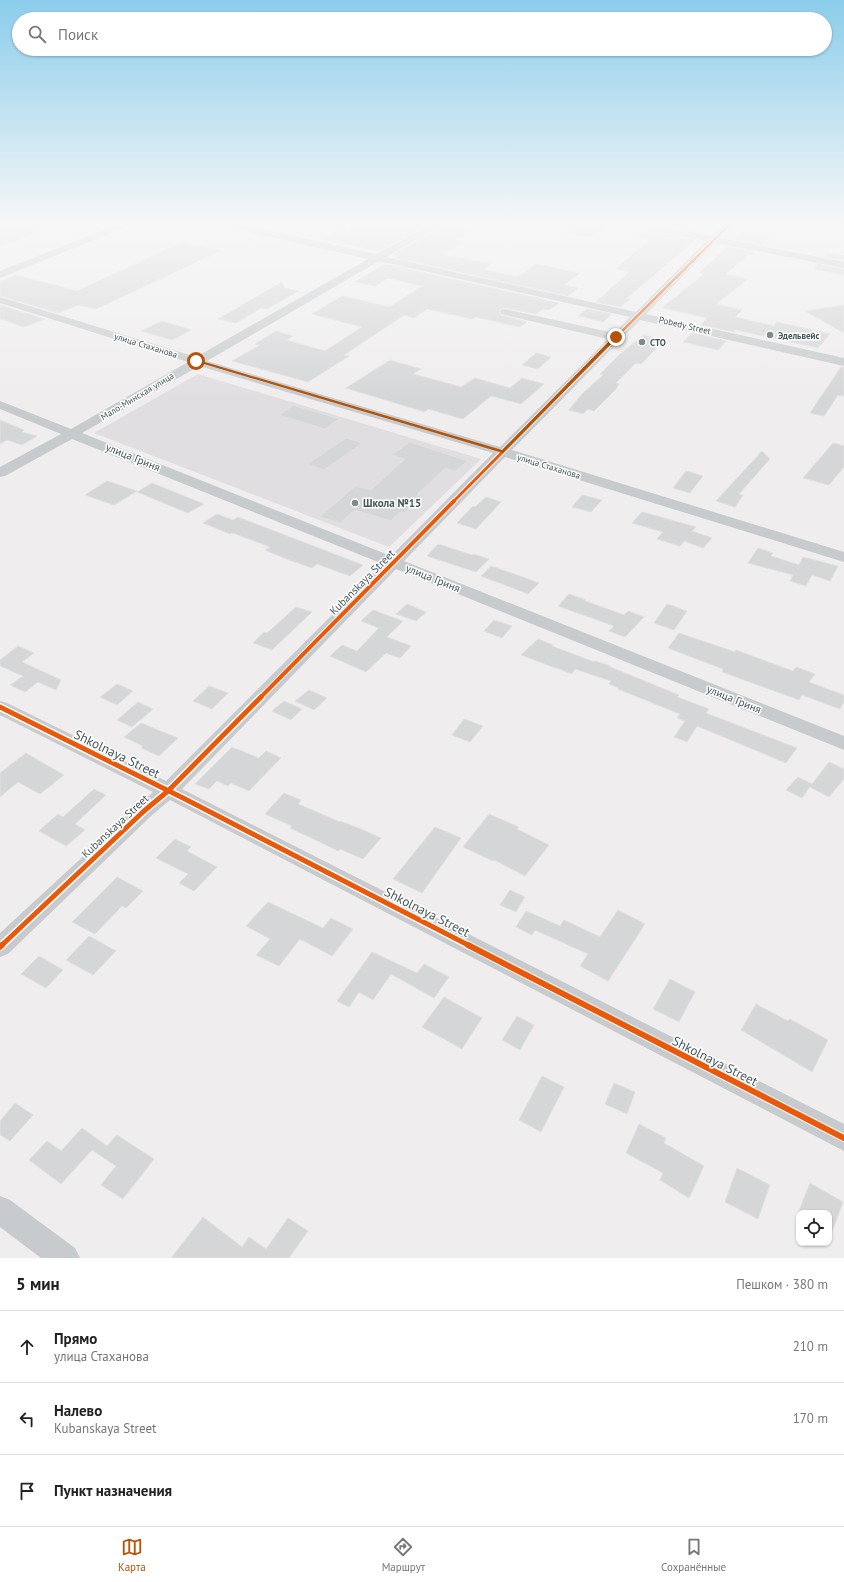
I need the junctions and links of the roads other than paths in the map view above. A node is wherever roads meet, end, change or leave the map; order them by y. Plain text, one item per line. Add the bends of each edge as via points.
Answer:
1 (334, 282) edge
2 (489, 282) edge
3 (672, 282) edge
4 (0, 300) edge
5 (505, 312) dead end
6 (640, 315) junction
7 (616, 337) junction
8 (196, 361) junction
9 (844, 362) edge
10 (0, 404) edge
11 (73, 433) junction
12 (503, 452) junction
13 (0, 473) edge
14 (844, 557) edge
15 (394, 562) junction
16 (0, 707) edge
17 (844, 743) edge
18 (168, 791) junction
19 (0, 947) edge
20 (844, 1138) edge
21 (0, 1210) edge
22 (65, 1258) edge

1 - 8 street, Мало-Минская улица
2 - 6 street, Pobedy Street
3 - 6 street, Kubanskaya Street
4 - 8 street, улица Стаханова
5 - 7 street
6 - 7 street, Kubanskaya Street
6 - 9 street, Pobedy Street
7 - 12 street, Kubanskaya Street
8 - 11 street, Мало-Минская улица
8 - 12 street, улица Стаханова
10 - 11 street, улица Гриня
11 - 13 street, Мало-Минская улица
11 - 15 street, улица Гриня
12 - 14 street, улица Стаханова
12 - 15 street, Kubanskaya Street
15 - 17 street, улица Гриня
15 - 18 street, Kubanskaya Street
16 - 18 street, Shkolnaya Street
18 - 19 street, Kubanskaya Street
18 - 20 street, Shkolnaya Street
21 - 22 street

